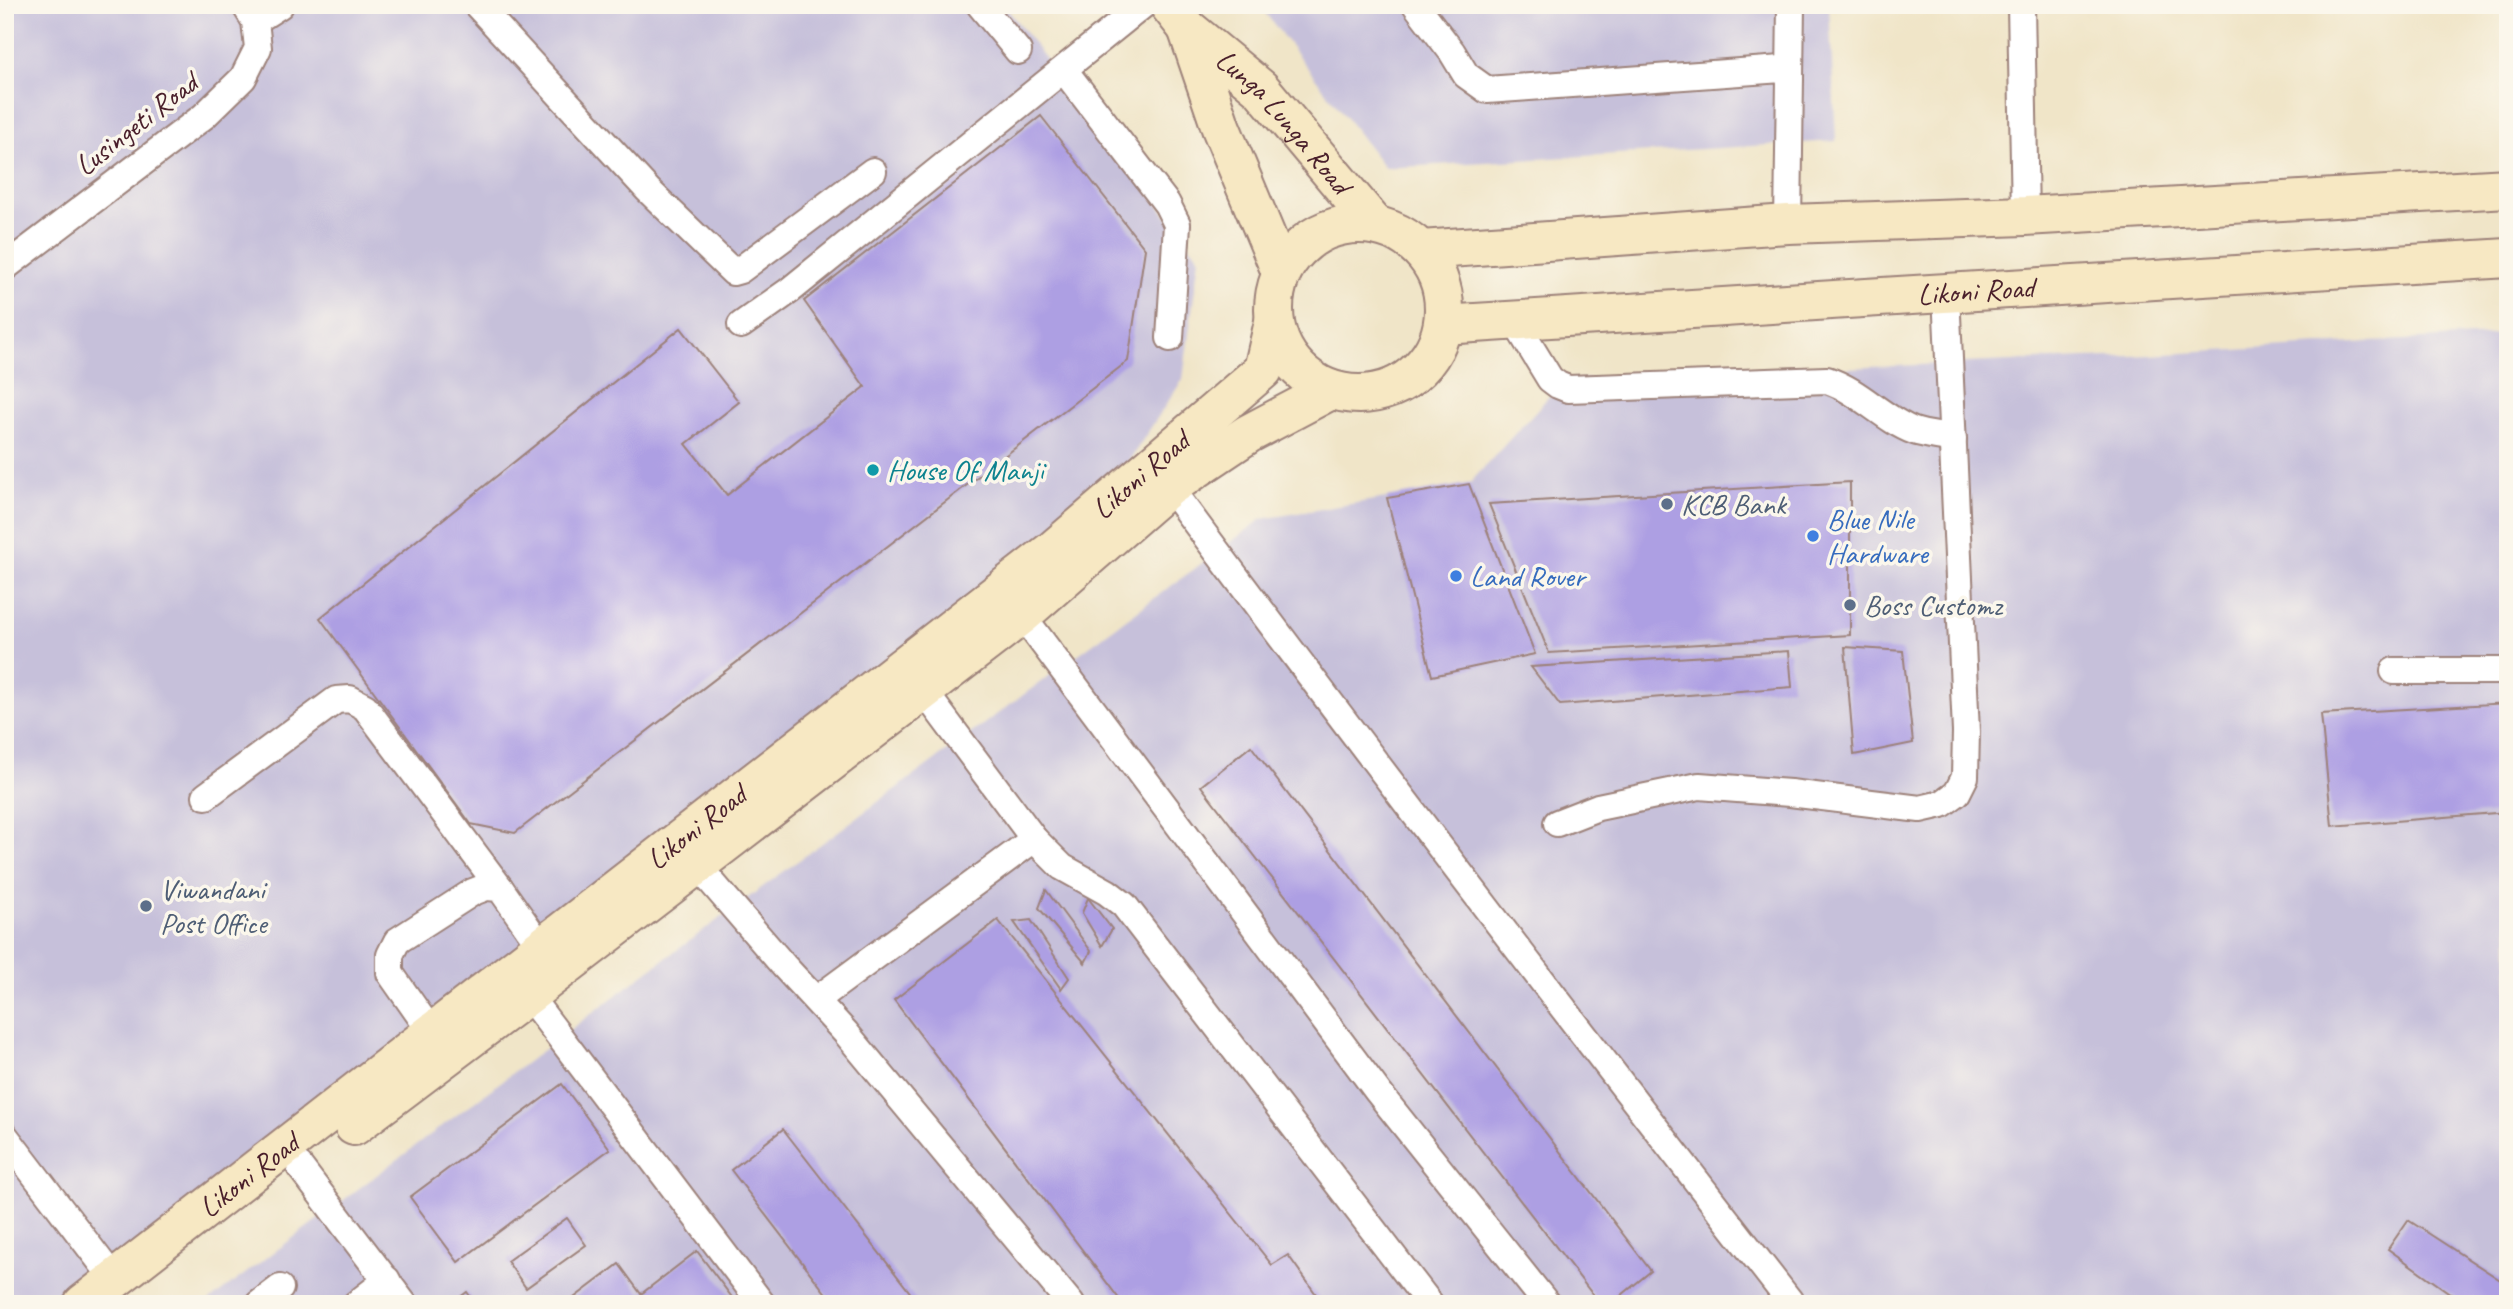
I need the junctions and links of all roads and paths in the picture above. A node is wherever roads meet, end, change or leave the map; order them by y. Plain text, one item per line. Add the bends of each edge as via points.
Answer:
1 (280, 5) edge
2 (477, 5) edge
3 (980, 5) edge
4 (1143, 5) edge
5 (1416, 5) edge
6 (1791, 5) edge
7 (2021, 5) edge
8 (250, 13) edge
9 (1178, 17) edge
10 (1018, 51) dead end
11 (1064, 70) junction
12 (1790, 78) junction
13 (873, 171) dead end
14 (2508, 188) edge
15 (2025, 216) junction
16 (1374, 223) junction
17 (1788, 224) junction
18 (1421, 250) junction
19 (2508, 258) edge
20 (5, 267) edge
21 (1281, 272) junction
22 (1946, 293) junction
23 (1514, 320) junction
24 (1273, 322) junction
25 (741, 325) dead end
26 (1443, 325) junction
27 (1170, 338) dead end
28 (1331, 390) junction
29 (1953, 439) junction
30 (1169, 487) junction
31 (1023, 615) junction
32 (2395, 671) dead end
33 (2508, 671) edge
34 (923, 690) junction
35 (206, 796) dead end
36 (1557, 823) dead end
37 (1034, 839) junction
38 (697, 865) junction
39 (500, 888) junction
40 (542, 948) junction
41 (528, 995) junction
42 (816, 1000) junction
43 (432, 1033) junction
44 (5, 1136) edge
45 (300, 1167) junction
46 (387, 1280) junction
47 (116, 1292) edge
48 (83, 1304) edge
49 (356, 1304) edge
50 (404, 1304) edge
51 (762, 1304) edge
52 (1071, 1304) edge
53 (1430, 1304) edge
54 (1547, 1304) edge
55 (1792, 1304) edge

1 - 8 lane
2 - 13 lane via 648,190 733,272
3 - 10 lane
4 - 11 lane
5 - 12 lane via 1466,75 1487,90 1782,69
6 - 12 lane
7 - 15 lane
8 - 20 lane, Lusingeti Road via 258,48 243,78 204,116
9 - 16 street, Lunga Lunga Road via 1261,89
9 - 21 street, Lunga Lunga Road
11 - 25 lane
11 - 27 lane via 1167,204 1177,224
12 - 17 lane
14 - 15 street
15 - 17 street
16 - 18 street
16 - 21 street via 1346,223 1319,232 1297,248
17 - 18 street
18 - 26 street via 1436,272 1444,298
19 - 22 street, Likoni Road
21 - 24 street via 1273,297
22 - 23 street, Likoni Road
22 - 29 lane
23 - 26 street, Likoni Road
23 - 29 lane via 1550,379 1568,389 1827,380 1914,431
24 - 28 street via 1287,357 1302,374
24 - 40 street, Likoni Road via 1263,370 1055,549
26 - 28 street via 1422,368 1402,383 1380,392
28 - 30 street, Likoni Road via 1248,434
29 - 36 lane via 1966,732 1965,777 1957,793 1942,804 1920,808 1699,786 1598,807
30 - 31 street, Likoni Road
30 - 55 lane via 1322,694
31 - 34 street, Likoni Road
31 - 54 lane via 1378,1092
32 - 33 lane
34 - 37 lane
34 - 38 street, Likoni Road
35 - 39 lane via 336,699 351,699 365,708
37 - 42 lane
37 - 53 lane via 1062,867 1124,905
38 - 41 street, Likoni Road
38 - 42 lane
39 - 40 lane
39 - 43 lane via 473,892 397,941 390,955 390,972
40 - 43 street, Likoni Road
41 - 45 street, Likoni Road
41 - 51 lane
42 - 52 lane
43 - 47 street, Likoni Road
44 - 47 lane
45 - 46 lane
45 - 47 street, Likoni Road
46 - 49 lane
46 - 50 lane
47 - 48 street, Likoni Road

